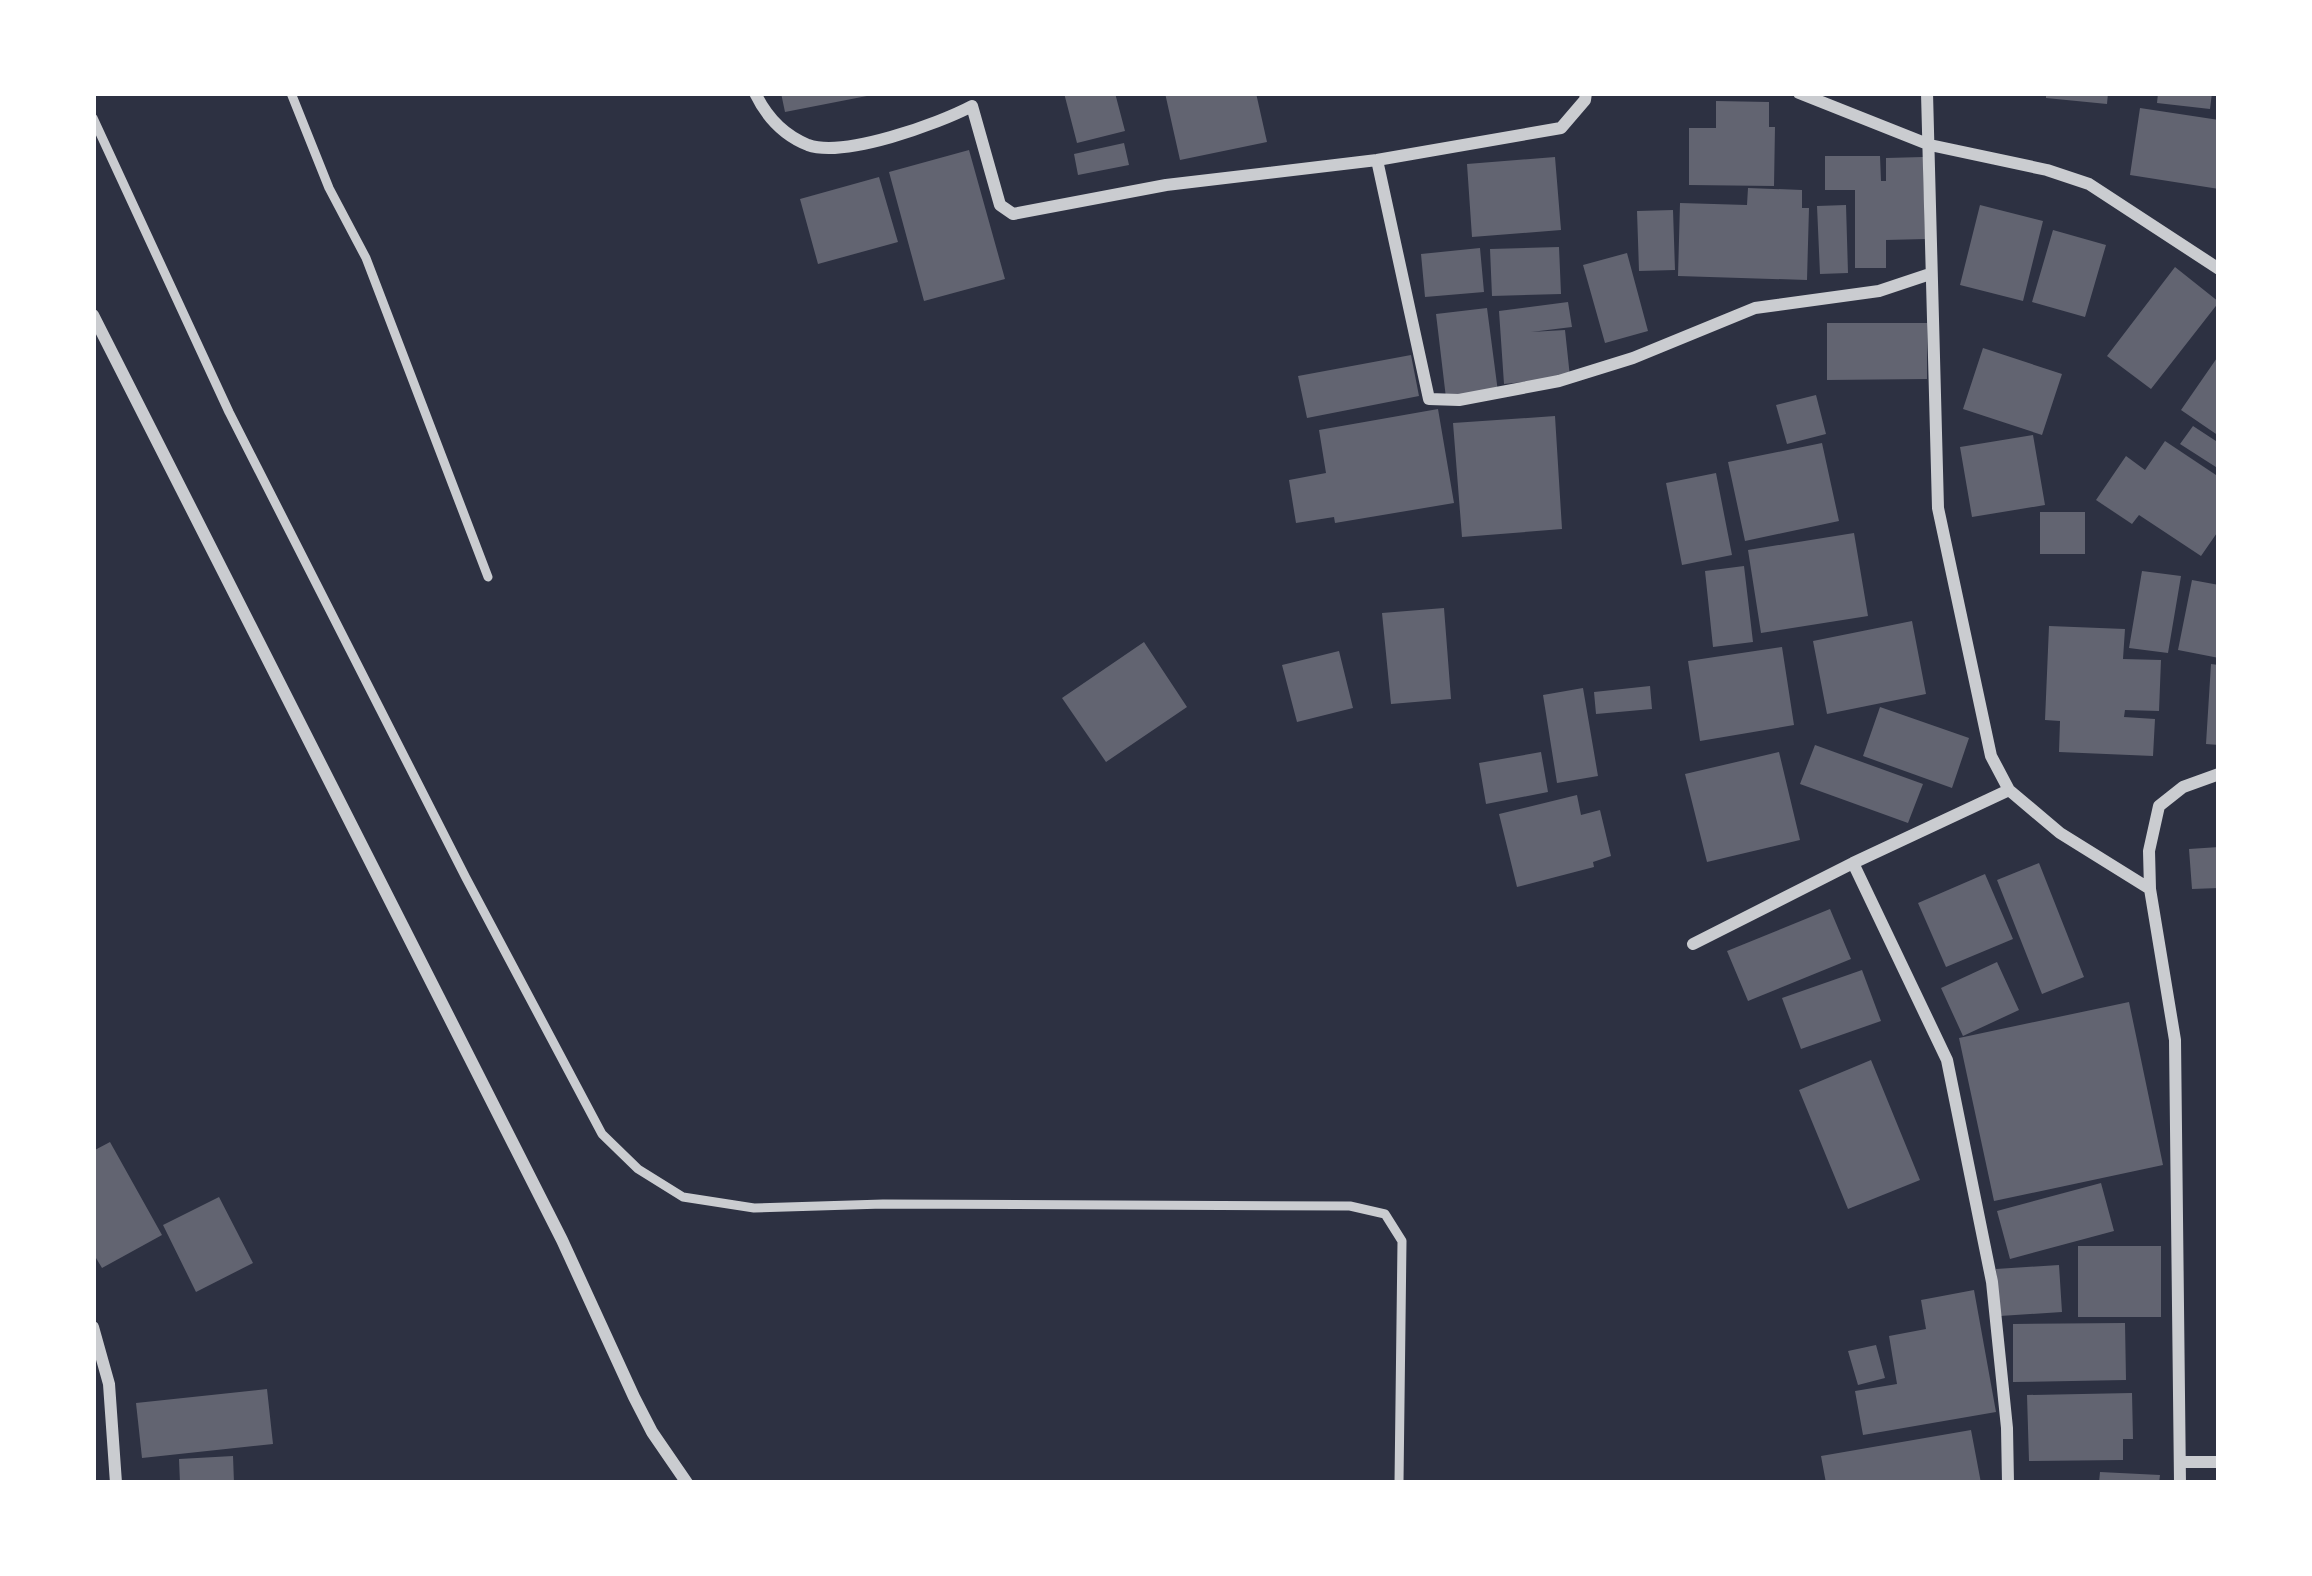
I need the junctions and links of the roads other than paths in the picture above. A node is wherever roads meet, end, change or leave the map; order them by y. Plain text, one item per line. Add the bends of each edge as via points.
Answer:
1 (291, 93) edge
2 (755, 93) edge
3 (1586, 93) edge
4 (1799, 93) edge
5 (1927, 93) edge
6 (970, 100) edge
7 (93, 118) edge
8 (1930, 145) junction
9 (1377, 160) junction
10 (2219, 269) edge
11 (1930, 274) junction
12 (93, 315) edge
13 (488, 577) dead end
14 (2219, 774) edge
15 (2009, 790) junction
16 (1852, 863) junction
17 (2150, 890) junction
18 (1693, 944) dead end
19 (93, 1328) edge
20 (2181, 1462) junction
21 (2219, 1462) edge
22 (116, 1483) edge
23 (687, 1483) edge
24 (1399, 1483) edge
25 (2008, 1483) edge
26 (2180, 1483) edge

1 - 13 lane via 366,258
2 - 6 street via 776,125 810,146 890,136
3 - 9 street via 1561,128
4 - 8 street
5 - 8 street
6 - 9 street via 1000,205 1013,214 1166,185
7 - 24 lane via 240,434 602,1134 683,1197 754,1208 1350,1206 1384,1214 1402,1240
8 - 10 street via 2089,184
8 - 11 street
9 - 11 street via 1429,399 1559,381 1755,308
11 - 15 street via 1938,508 1991,756
12 - 23 street via 652,1432
14 - 17 street via 2159,806
15 - 16 street
15 - 17 street
16 - 18 street
16 - 25 street via 1947,1060 1992,1282
17 - 20 street via 2175,1040
19 - 22 street via 109,1384
20 - 21 street
20 - 26 street

